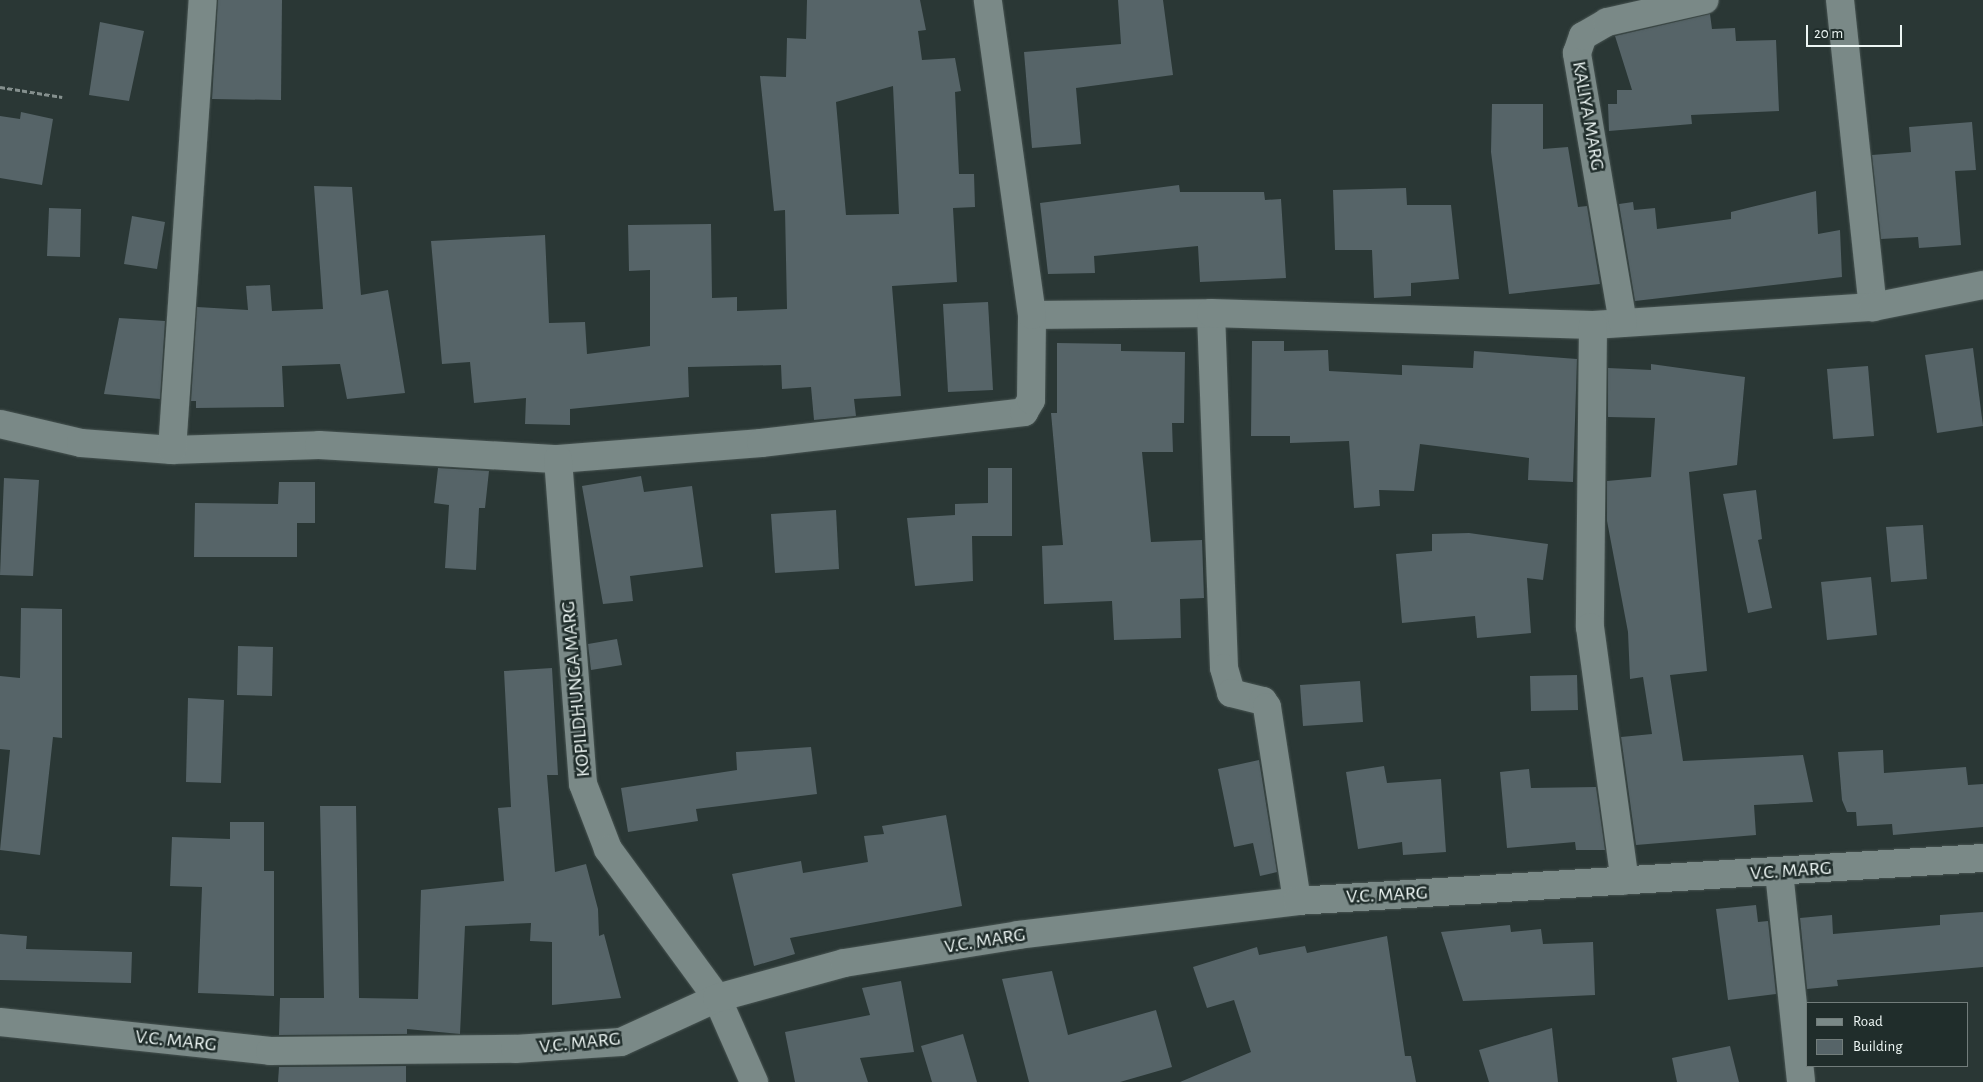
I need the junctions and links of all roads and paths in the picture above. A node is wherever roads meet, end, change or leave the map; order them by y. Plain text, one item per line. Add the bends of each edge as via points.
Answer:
1 (203, 0) edge
2 (988, 0) edge
3 (1704, 0) edge
4 (1840, 0) edge
5 (0, 87) edge
6 (62, 97) dead end
7 (1983, 285) edge
8 (1873, 307) junction
9 (1211, 312) junction
10 (1032, 315) junction
11 (1623, 323) junction
12 (1593, 325) junction
13 (0, 424) edge
14 (172, 450) junction
15 (558, 459) junction
16 (1983, 858) edge
17 (1779, 872) junction
18 (1626, 881) junction
19 (1298, 901) junction
20 (717, 998) junction
21 (0, 1022) edge
22 (754, 1082) edge
23 (1801, 1082) edge

1 - 14 street
2 - 10 street
3 - 11 street, KALIYA MARG via 1607,22 1583,36 1576,53
4 - 8 street
5 - 6 path
7 - 8 street
8 - 11 street
9 - 10 street
9 - 12 street
9 - 19 street via 1224,668 1231,693 1263,701 1267,707
10 - 15 street via 1031,400 1024,412 761,444
11 - 12 street
12 - 18 street via 1590,627
13 - 14 street via 80,444
14 - 15 street via 319,444
15 - 20 street, KOPILDHUNGA MARG via 583,784 608,849
16 - 17 street, V.C. MARG
17 - 18 street, V.C. MARG
17 - 23 street
18 - 19 street, V.C. MARG
19 - 20 street, V.C. MARG via 1018,935 844,963
20 - 21 street, V.C. MARG via 621,1042 514,1050 270,1050
20 - 22 street, KOPILDHUNGA MARG

